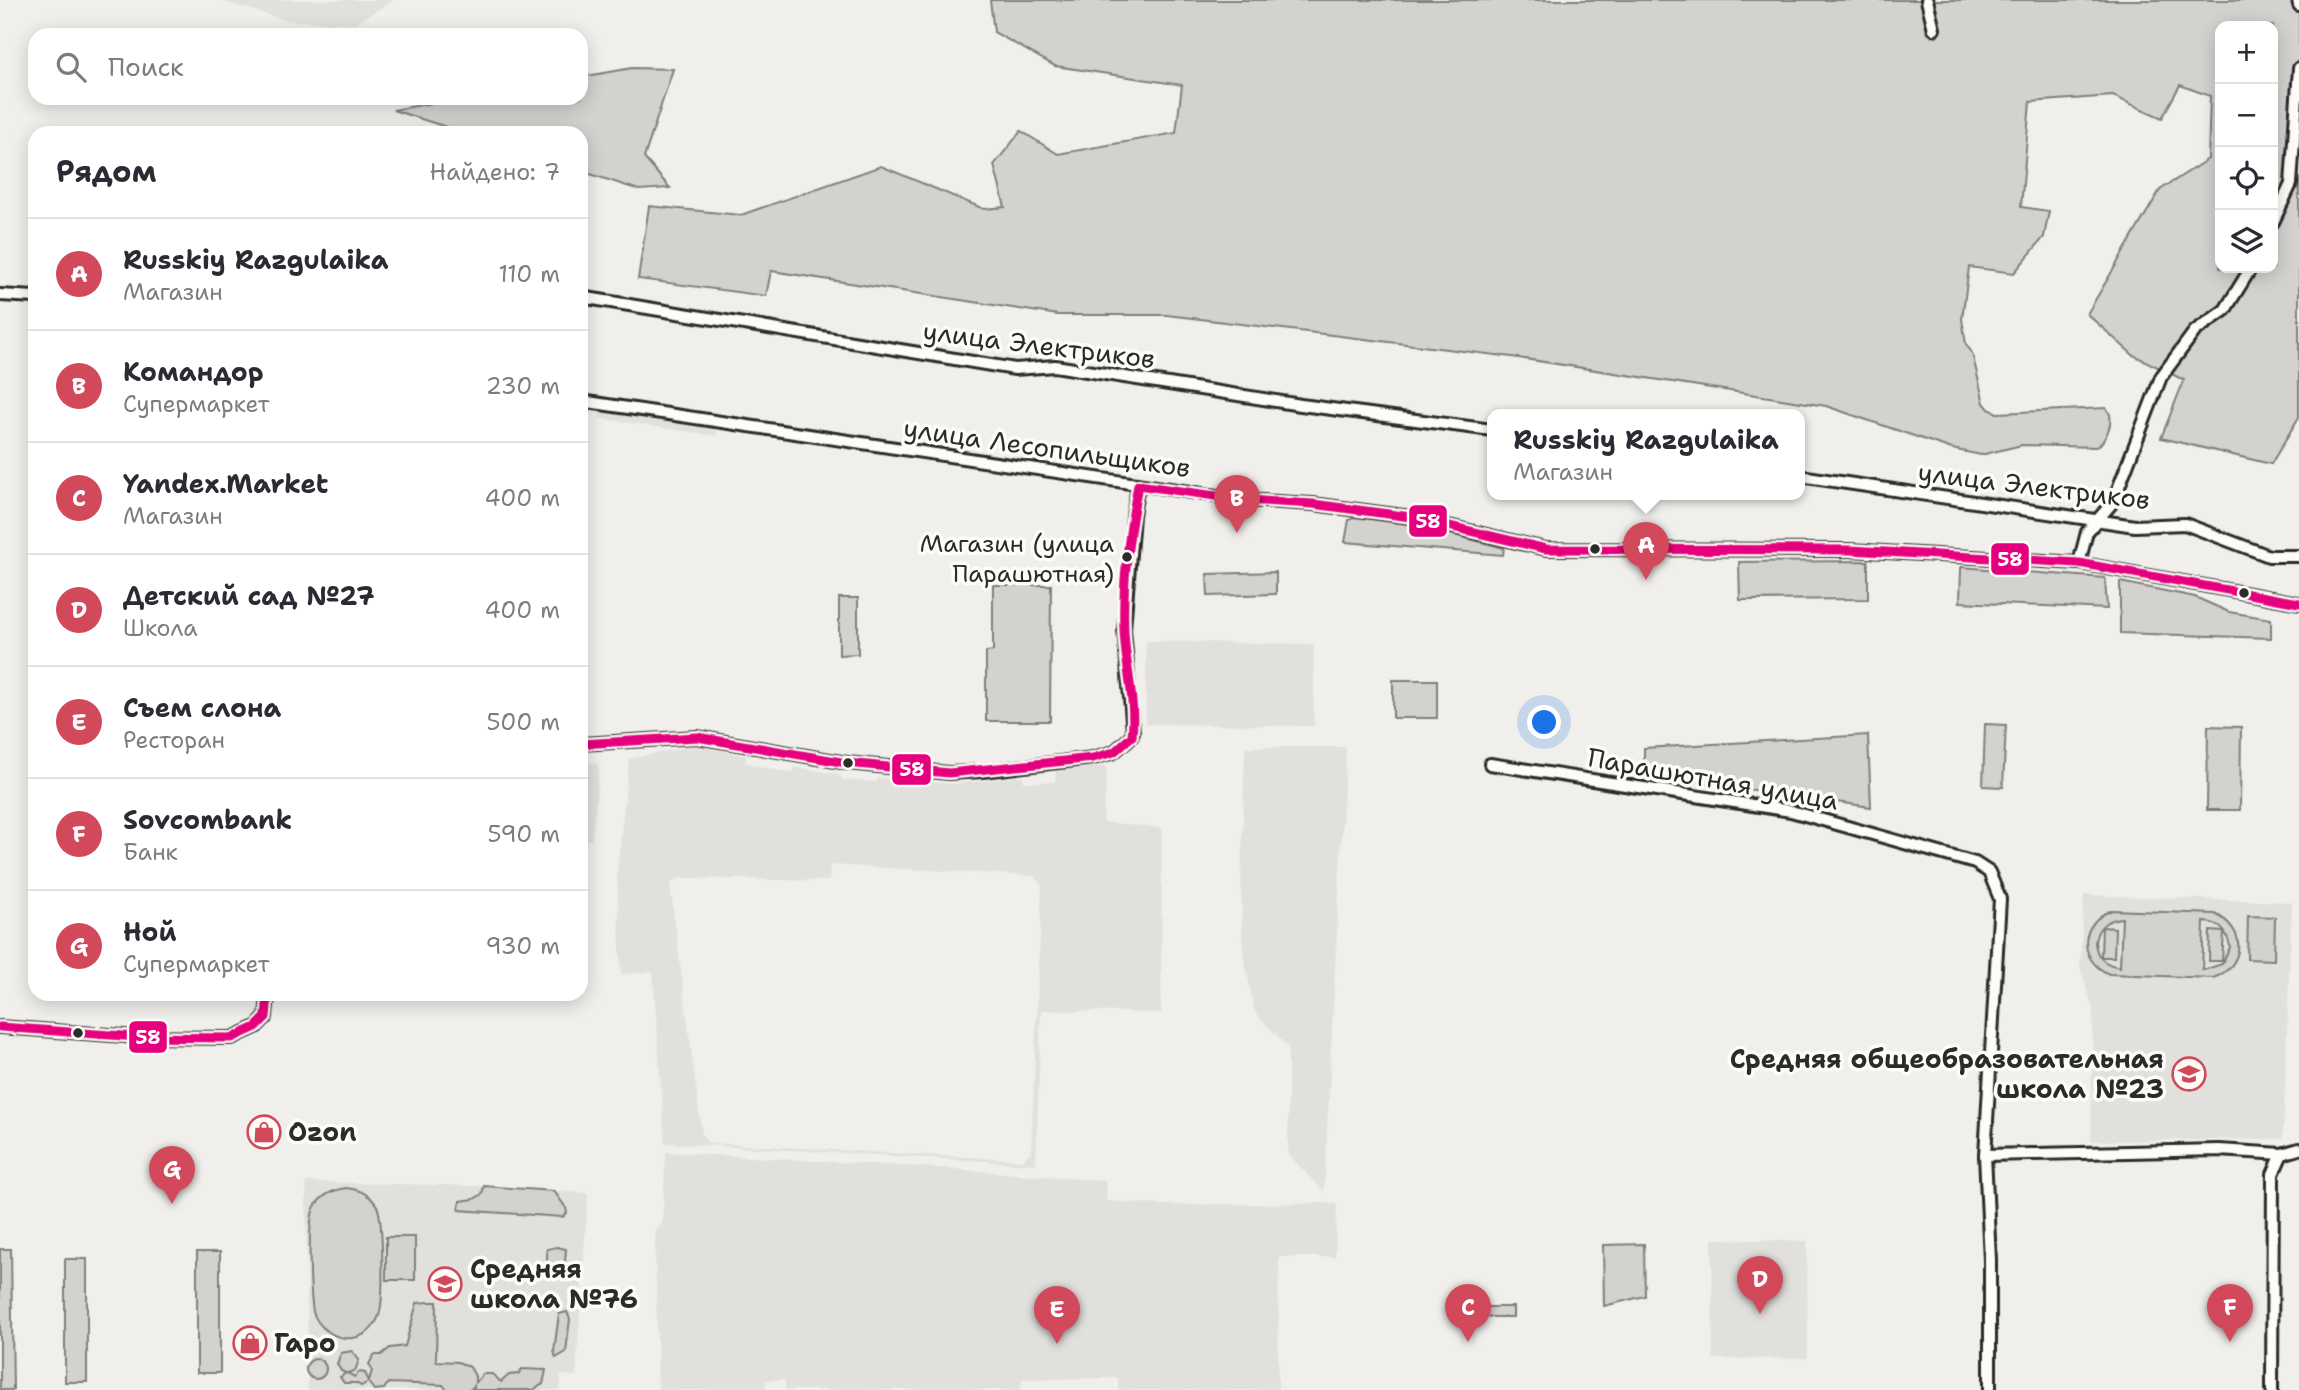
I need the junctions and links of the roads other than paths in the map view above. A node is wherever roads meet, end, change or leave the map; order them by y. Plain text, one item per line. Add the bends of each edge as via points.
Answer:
1 (1927, 0) edge
2 (2298, 0) edge
3 (2299, 5) edge
4 (1934, 29) dead end
5 (2299, 68) edge
6 (2295, 186) edge
7 (2278, 214) edge
8 (2248, 273) edge
9 (0, 295) edge
10 (28, 297) edge
11 (588, 298) edge
12 (588, 402) edge
13 (1487, 429) edge
14 (1805, 477) edge
15 (1138, 485) junction
16 (2095, 521) junction
17 (2299, 556) edge
18 (2079, 563) junction
19 (2299, 603) edge
20 (588, 744) edge
21 (1490, 764) dead end
22 (267, 1001) edge
23 (0, 1027) edge
24 (2299, 1149) edge
25 (2282, 1154) junction
26 (1985, 1155) junction
27 (1990, 1390) edge
28 (2272, 1390) edge

1 - 4 street
2 - 3 street
5 - 6 street
6 - 7 street
8 - 16 street via 2225,310 2195,331 2161,377 2113,502
9 - 10 street
11 - 13 street, улица Электриков via 1015,369 1055,366
12 - 15 street, улица Лесопильщиков
14 - 16 street, улица Электриков
15 - 18 street, улица Лесопильщиков via 1411,517 1562,551 1850,551
15 - 20 street via 1124,629 1132,736 1114,752 949,773 836,761 697,737
16 - 17 street, улица Электриков via 2135,526 2185,524 2269,556
16 - 18 street via 2087,532
18 - 19 street, улица Лесопильщиков
21 - 26 street, Парашютная улица via 1791,811 1931,849 1989,872 2000,899
22 - 23 street via 266,1017 232,1038 130,1037
24 - 25 street
25 - 26 street via 2219,1150
25 - 28 street via 2273,1174
26 - 27 street, Парашютная улица

